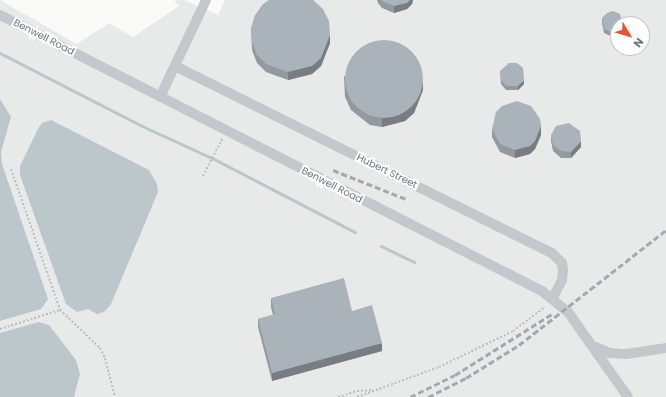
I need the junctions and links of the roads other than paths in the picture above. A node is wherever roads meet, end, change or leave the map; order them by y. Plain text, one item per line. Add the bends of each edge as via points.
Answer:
1 (206, 0) edge
2 (0, 15) edge
3 (175, 66) junction
4 (160, 97) junction
5 (553, 298) junction
6 (595, 346) junction
7 (666, 348) edge
8 (628, 397) edge

1 - 3 street
2 - 4 street, Benwell Road
3 - 4 street
3 - 5 street, Hubert Street via 552,253 562,263 563,270 562,280
4 - 5 street, Benwell Road
5 - 6 street, Benwell Road via 568,312
6 - 7 street via 618,354
6 - 8 street, Benwell Road

